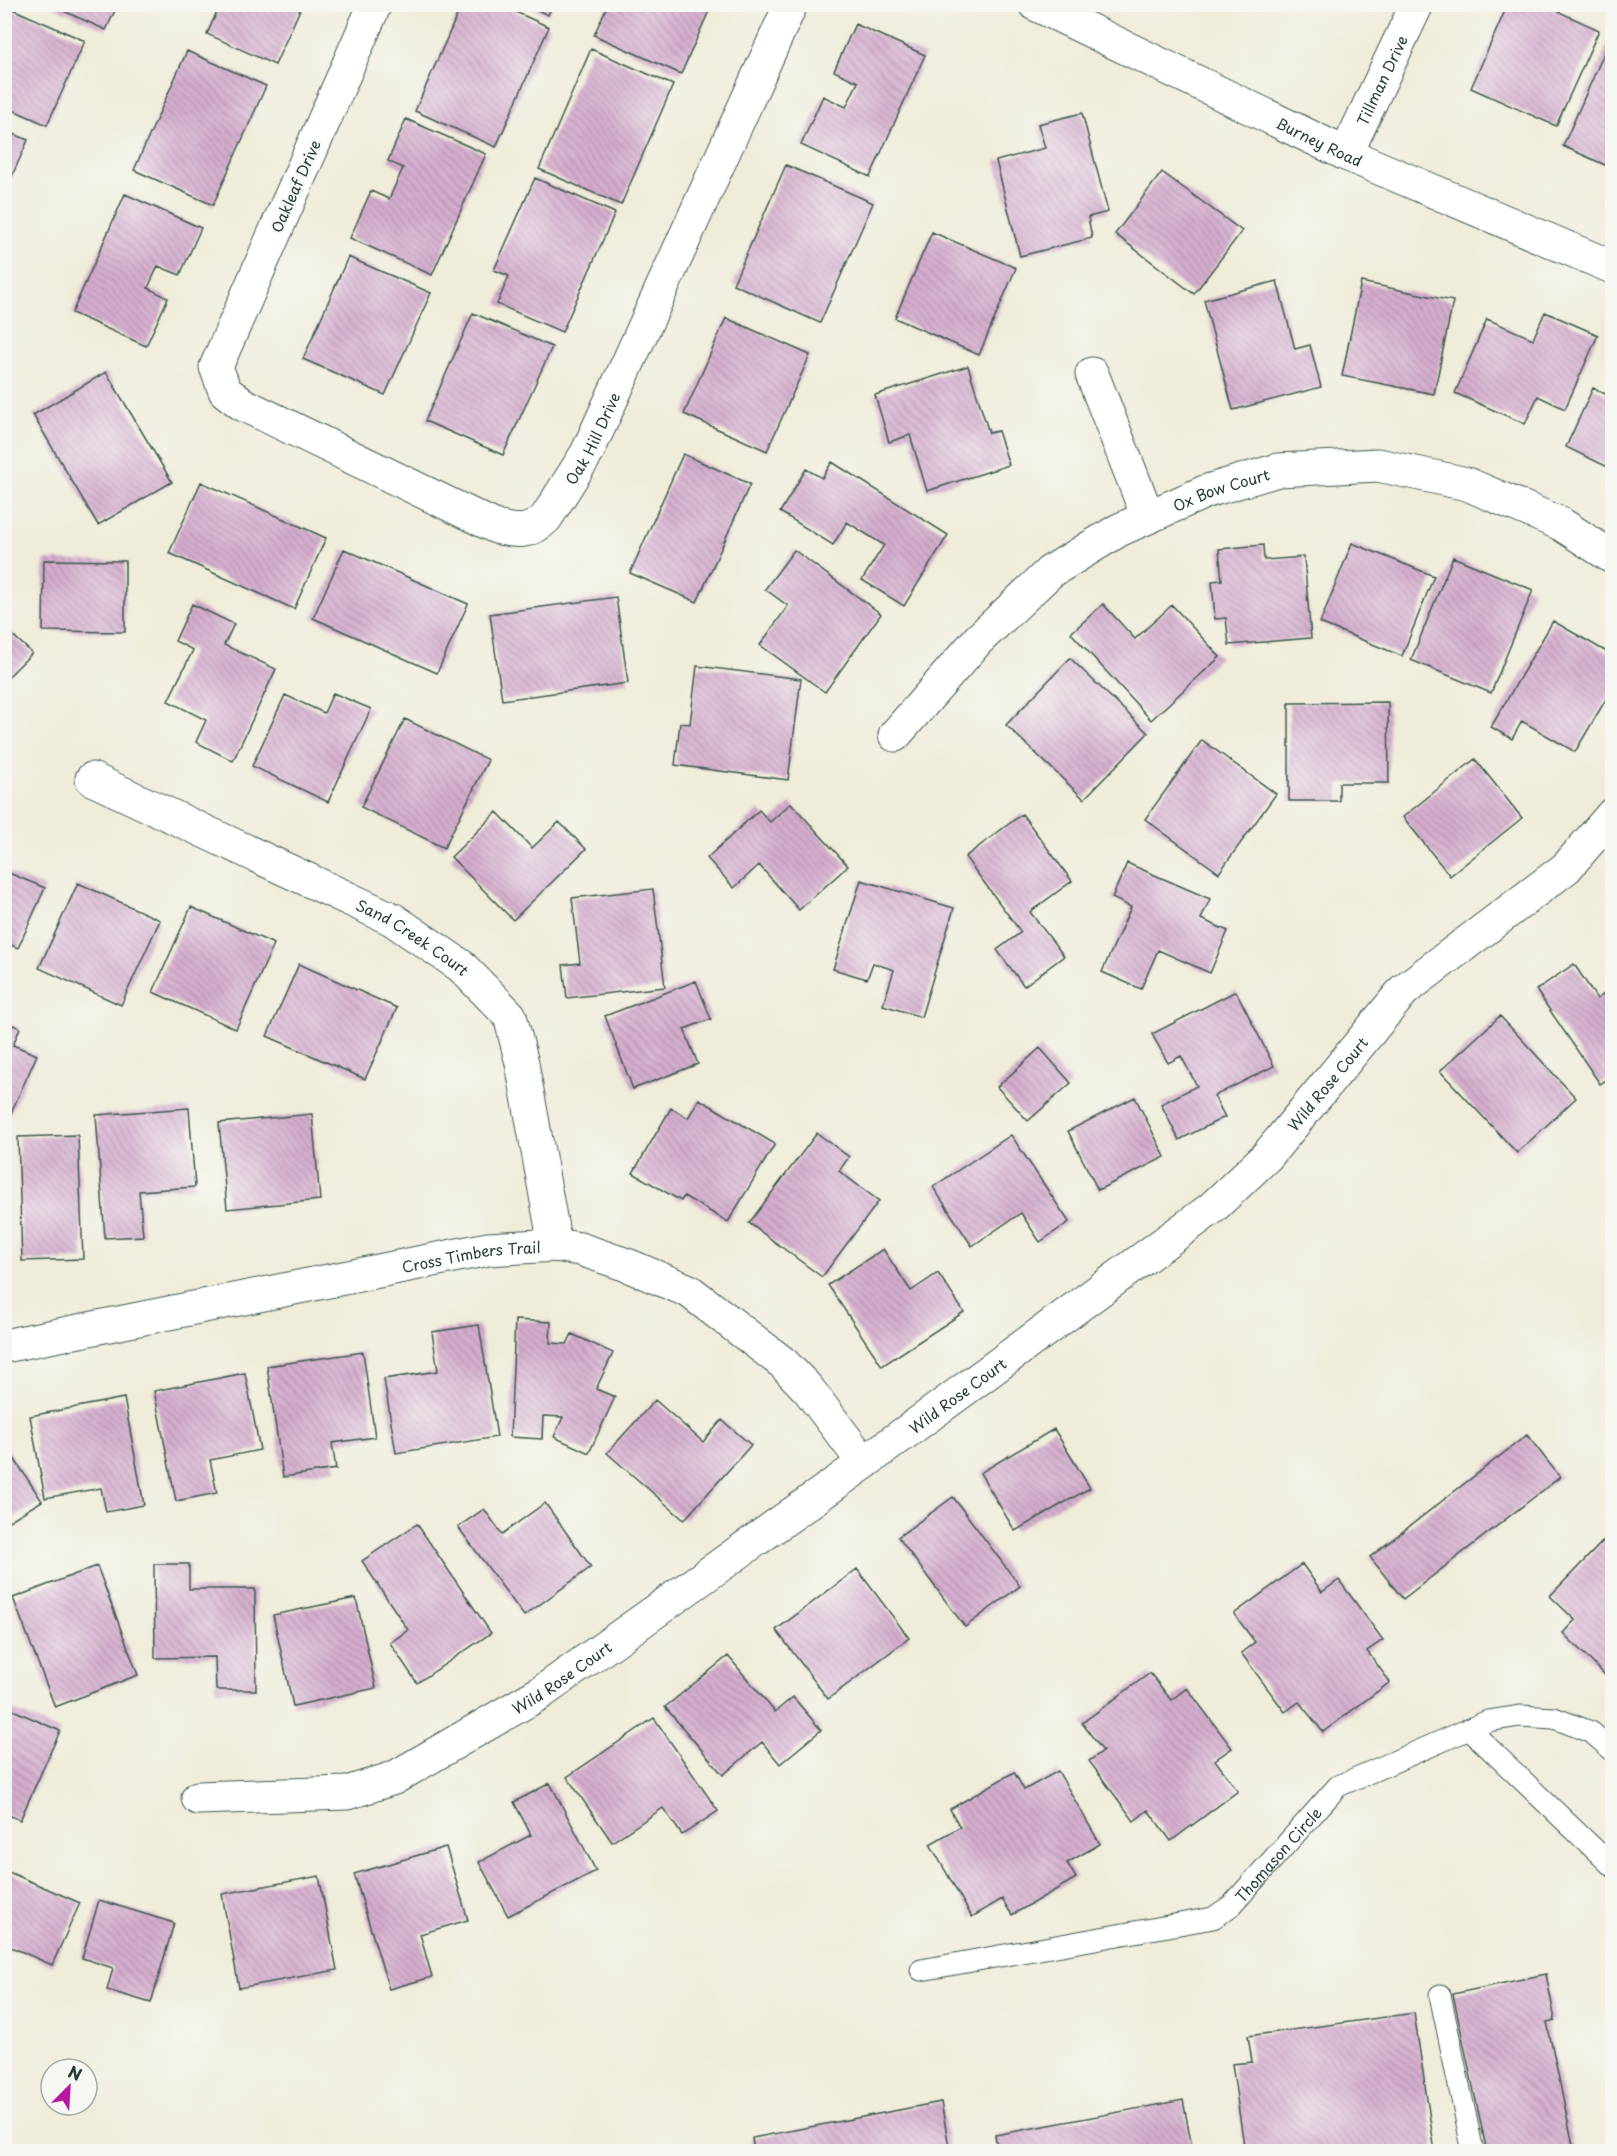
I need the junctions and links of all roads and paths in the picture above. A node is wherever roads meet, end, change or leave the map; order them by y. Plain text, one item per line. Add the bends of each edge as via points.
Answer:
1 (375, 4) edge
2 (791, 4) edge
3 (1035, 4) edge
4 (1417, 4) edge
5 (1346, 154) junction
6 (1612, 267) edge
7 (216, 367) joint
8 (1092, 374) dead end
9 (1148, 517) junction
10 (1612, 557) edge
11 (896, 735) dead end
12 (93, 779) dead end
13 (1612, 815) edge
14 (555, 1245) junction
15 (4, 1346) edge
16 (864, 1463) junction
17 (1469, 1729) junction
18 (1612, 1750) edge
19 (198, 1798) dead end
20 (1612, 1866) edge
21 (921, 1970) dead end
22 (1440, 1995) dead end
23 (1473, 2151) edge

1 - 7 street, Oakleaf Drive
2 - 7 street, Oak Hill Drive via 587,453 538,526 520,532 496,527 253,409 225,391
3 - 5 street, Burney Road
4 - 5 street, Tillman Drive
5 - 6 street, Burney Road
8 - 9 street
9 - 10 street, Ox Bow Court via 1207,491 1278,470 1378,465 1467,484 1561,524
9 - 11 street, Ox Bow Court via 1050,572 978,640
12 - 14 street, Sand Creek Court via 392,919 461,966 510,1016
13 - 16 street, Wild Rose Court via 1566,868 1404,990 1267,1156 1212,1208
14 - 15 street, Cross Timbers Trail via 488,1249
14 - 16 street, Cross Timbers Trail via 627,1265 689,1291 783,1363 808,1389
16 - 19 street, Wild Rose Court via 542,1692 393,1778 347,1793
17 - 18 lane, Thomason Circle via 1488,1721 1520,1716 1554,1718 1591,1732
17 - 20 lane
17 - 21 lane, Thomason Circle via 1338,1786 1232,1905 1213,1918
22 - 23 lane

